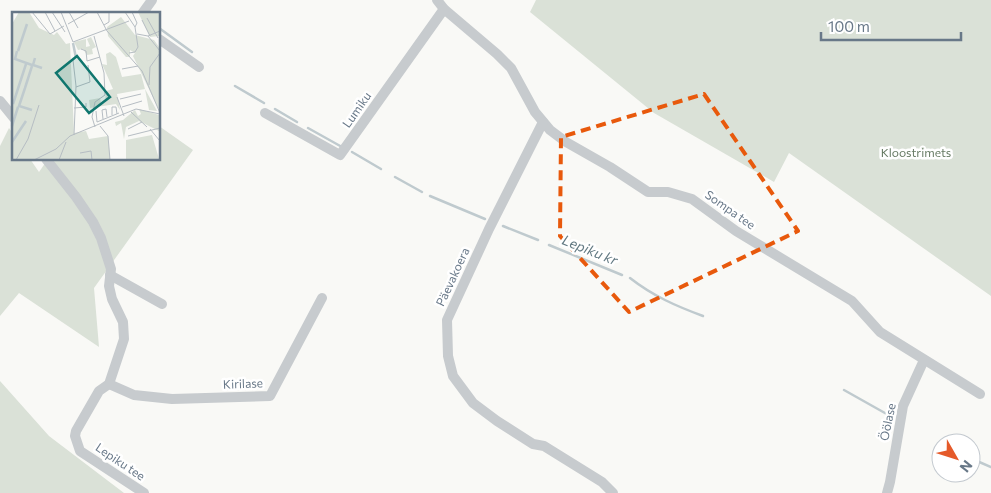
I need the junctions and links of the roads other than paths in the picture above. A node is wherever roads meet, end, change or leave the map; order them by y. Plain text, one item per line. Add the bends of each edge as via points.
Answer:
1 (152, 0) edge
2 (437, 0) edge
3 (444, 9) junction
4 (143, 12) edge
5 (160, 41) edge
6 (199, 67) dead end
7 (0, 101) edge
8 (264, 112) dead end
9 (12, 116) edge
10 (543, 122) junction
11 (47, 160) edge
12 (110, 275) junction
13 (322, 298) dead end
14 (162, 304) dead end
15 (924, 360) junction
16 (109, 384) junction
17 (980, 394) dead end
18 (144, 493) edge
19 (613, 493) edge
20 (887, 493) edge

1 - 4 street
2 - 3 street, Sompa tee
3 - 8 street, Lumiku via 340,155
3 - 10 street, Sompa tee via 511,68
5 - 6 street
7 - 9 street
10 - 15 street, Sompa tee via 566,142 648,192 668,192 692,199 736,231 852,301 880,332
10 - 19 street, Päevakoera via 447,320 448,356 453,376 473,403 533,444 544,446 602,482
11 - 12 street, Lepiku tee via 93,222 111,269
12 - 14 street
12 - 16 street, Lepiku tee via 109,286 123,322 124,339
13 - 16 street, Kirilase via 270,396 172,398 134,395
15 - 17 street, Sompa tee
15 - 20 street, Öölase via 903,406
16 - 18 street, Lepiku tee via 99,391 75,436 80,450

